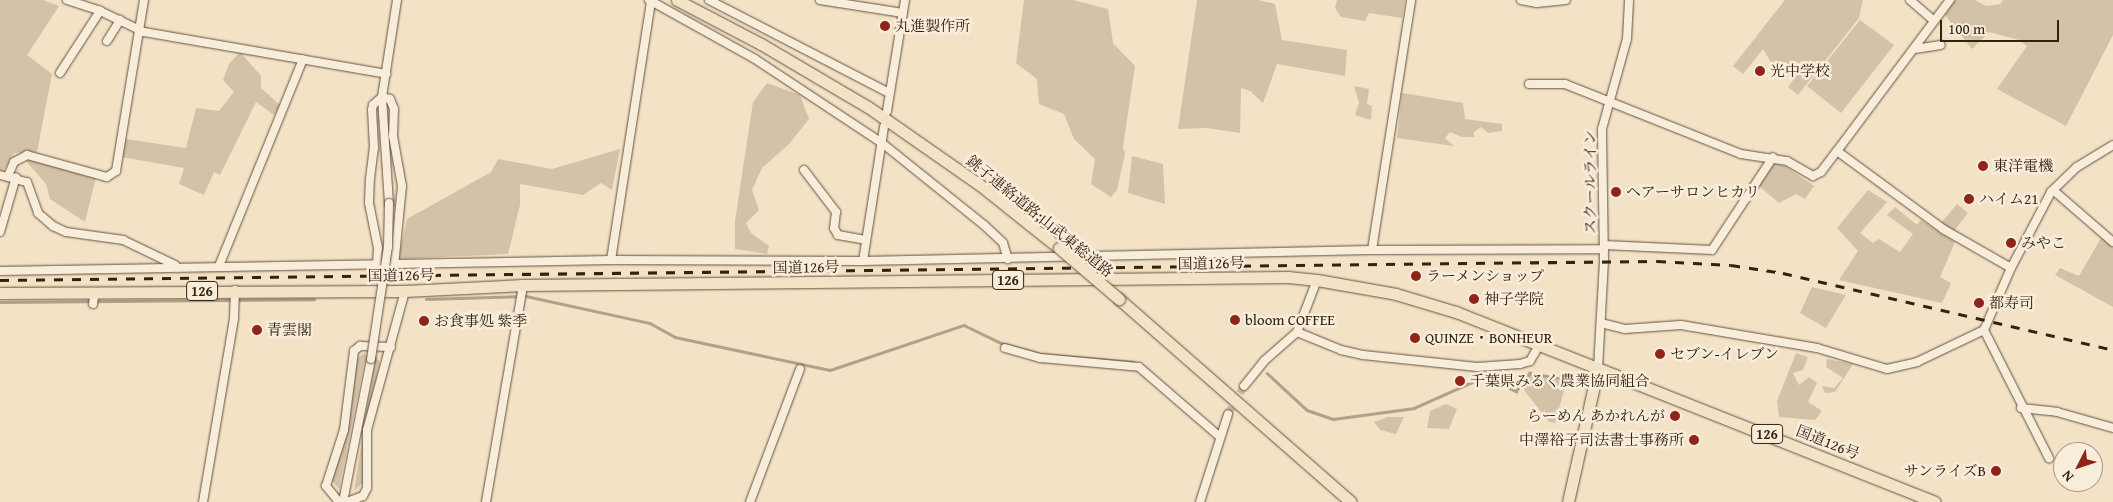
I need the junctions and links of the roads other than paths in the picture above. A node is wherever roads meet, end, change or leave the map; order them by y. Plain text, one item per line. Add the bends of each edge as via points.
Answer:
1 (67, 0) edge
2 (144, 0) edge
3 (397, 0) edge
4 (650, 0) edge
5 (677, 0) edge
6 (709, 0) edge
7 (820, 0) edge
8 (905, 0) edge
9 (1411, 0) edge
10 (1521, 0) edge
11 (1566, 0) edge
12 (1629, 0) edge
13 (1910, 0) edge
14 (1950, 0) edge
15 (100, 11) junction
16 (903, 13) junction
17 (120, 20) junction
18 (1932, 20) junction
19 (140, 31) junction
20 (107, 41) dead end
21 (1941, 45) dead end
22 (1915, 49) junction
23 (303, 59) junction
24 (60, 73) dead end
25 (386, 74) junction
26 (1528, 84) dead end
27 (889, 93) junction
28 (382, 97) junction
29 (1609, 102) junction
30 (887, 111) dead end
31 (884, 127) dead end
32 (882, 143) junction
33 (2113, 145) edge
34 (1837, 151) junction
35 (1773, 157) junction
36 (804, 170) dead end
37 (8, 176) edge
38 (2053, 190) junction
39 (0, 232) edge
40 (866, 240) junction
41 (2113, 242) edge
42 (1604, 247) junction
43 (1372, 250) junction
44 (1008, 259) junction
45 (611, 260) junction
46 (863, 261) junction
47 (176, 266) junction
48 (219, 266) junction
49 (378, 266) junction
50 (394, 266) junction
51 (2011, 268) junction
52 (0, 271) edge
53 (1317, 280) junction
54 (405, 291) junction
55 (0, 293) edge
56 (521, 293) junction
57 (235, 297) junction
58 (1600, 323) junction
59 (1984, 330) junction
60 (1297, 332) junction
61 (1540, 344) junction
62 (391, 347) junction
63 (1005, 348) dead end
64 (1598, 368) junction
65 (800, 369) dead end
66 (1244, 386) tunnel mouth
67 (2022, 408) junction
68 (1228, 414) tunnel mouth
69 (2113, 428) edge
70 (1220, 437) junction
71 (2049, 458) dead end
72 (203, 502) edge
73 (339, 502) edge
74 (345, 502) edge
75 (486, 502) edge
76 (750, 502) edge
77 (1200, 502) edge
78 (1351, 502) edge
79 (1568, 502) edge
80 (1935, 502) edge

1 - 15 street
2 - 19 street
3 - 25 street
4 - 32 street via 755,59
4 - 45 street
5 - 78 highway, 銚子連絡道路;山武東総道路, bridge via 761,44 868,107 980,185 1119,299
6 - 27 street
7 - 16 street
8 - 16 street
9 - 43 street
10 - 11 street via 1537,3
12 - 29 street, スクールライン via 1627,39
13 - 18 street
14 - 18 street
15 - 17 street
15 - 24 street
16 - 27 street
17 - 19 street
17 - 20 street
18 - 22 street
19 - 23 street
19 - 37 street via 113,175 107,177 27,156 14,162
21 - 22 street
22 - 34 street
23 - 25 street
23 - 48 street
25 - 28 street
26 - 29 street via 1565,84
27 - 30 street
28 - 49 street via 372,110 374,148 370,187
28 - 50 street via 390,99 394,109 393,136 402,186
28 - 74 street, bridge via 389,203 388,247
29 - 35 street via 1741,154
29 - 42 street, スクールライン via 1602,129
31 - 32 street
32 - 40 street
32 - 44 street via 984,225 1003,243
33 - 38 street via 2077,168
34 - 35 street via 1821,172 1813,176
34 - 51 street via 1943,229
35 - 42 street via 1712,250
36 - 40 street via 836,212 834,228 838,235
37 - 39 street
37 - 47 street via 27,182 38,213 53,226 66,232 123,240
38 - 41 street
38 - 51 street
40 - 46 street
42 - 43 street
42 - 58 street, スクールライン
43 - 44 street
44 - 46 street
45 - 46 street
45 - 50 street
47 - 48 street
47 - 52 street
48 - 49 street
49 - 50 street
51 - 59 street
53 - 56 highway, 国道126号 / 126 via 1288,277
53 - 60 street
53 - 61 highway, 国道126号 / 126 via 1348,283 1428,303
54 - 56 highway, 国道126号 / 126
54 - 57 highway, 国道126号 / 126
54 - 62 street
55 - 57 highway, 国道126号 / 126 via 94,298
56 - 75 street
57 - 72 street
58 - 59 street via 1625,329 1681,325 1817,348 1887,369 1917,362
58 - 64 street, スクールライン
59 - 67 street
60 - 61 street via 1341,350 1363,355 1477,367 1530,361
60 - 66 street via 1264,361
61 - 64 highway, 国道126号 / 126
62 - 73 street via 360,346 354,351 344,430 326,486
62 - 74 street via 367,430 367,488 363,496
63 - 70 street via 1041,358 1139,367
64 - 79 highway
64 - 80 highway, 国道126号 / 126
65 - 76 street
67 - 69 street via 2057,412
67 - 71 street
68 - 70 street
70 - 77 street

